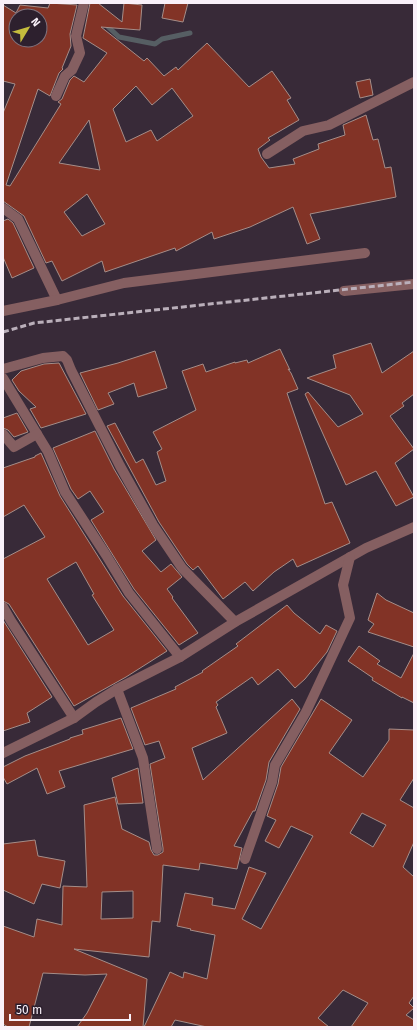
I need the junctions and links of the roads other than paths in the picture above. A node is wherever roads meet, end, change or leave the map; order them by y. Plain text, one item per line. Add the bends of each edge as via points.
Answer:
1 (84, 3) edge
2 (414, 82) edge
3 (56, 96) dead end
4 (267, 154) dead end
5 (3, 208) edge
6 (365, 253) dead end
7 (414, 284) edge
8 (344, 291) dead end
9 (57, 300) junction
10 (3, 311) edge
11 (3, 369) edge
12 (3, 378) edge
13 (3, 434) edge
14 (37, 434) junction
15 (414, 527) edge
16 (350, 557) junction
17 (3, 607) edge
18 (235, 622) junction
19 (180, 658) junction
20 (117, 689) junction
21 (74, 718) junction
22 (3, 753) edge
23 (157, 849) dead end
24 (245, 859) dead end

1 - 3 street via 76,36 80,54 72,70 65,76
2 - 4 street via 328,125 304,131
5 - 9 street via 18,218
6 - 9 street via 124,283
7 - 8 street
9 - 10 street
11 - 18 street via 43,358 63,356 67,360 153,525 182,568
12 - 14 street
13 - 14 street via 14,447
14 - 19 street via 48,452 65,492 129,593
15 - 16 street
16 - 18 street
16 - 24 street via 343,585 350,618 306,712 275,765 272,782
17 - 21 street
18 - 19 street
19 - 20 street
20 - 21 street
20 - 23 street via 143,758
21 - 22 street

